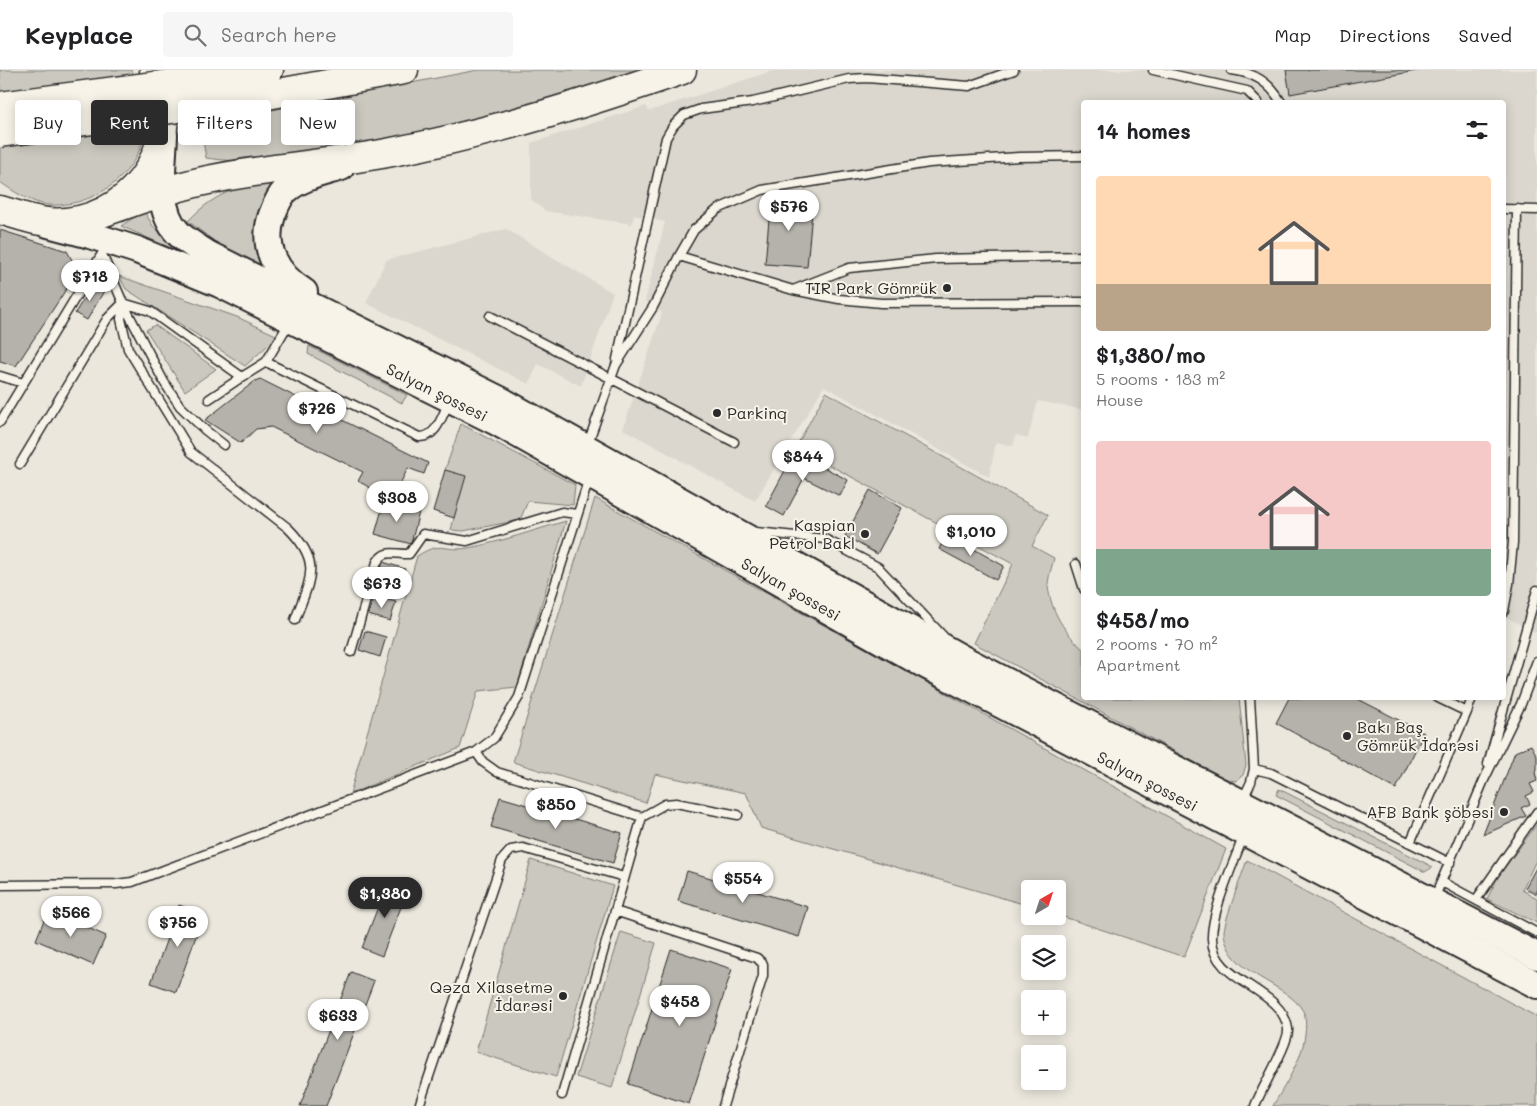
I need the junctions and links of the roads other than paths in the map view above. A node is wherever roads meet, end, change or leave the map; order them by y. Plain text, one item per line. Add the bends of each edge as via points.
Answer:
1 (154, 70) edge
2 (404, 70) edge
3 (682, 70) edge
4 (1014, 70) edge
5 (1153, 70) edge
6 (1231, 70) edge
7 (256, 81) edge
8 (162, 100) edge
9 (1256, 100) edge
10 (1280, 100) edge
11 (0, 106) edge
12 (0, 133) edge
13 (160, 145) edge
14 (164, 145) edge
15 (391, 153) junction
16 (1081, 156) edge
17 (163, 192) junction
18 (1506, 209) edge
19 (1517, 209) junction
20 (1537, 210) edge
21 (12, 213) edge
22 (102, 236) junction
23 (679, 256) junction
24 (1081, 256) edge
25 (793, 290) junction
26 (1081, 302) edge
27 (123, 304) junction
28 (490, 316) dead end
29 (291, 319) junction
30 (380, 339) junction
31 (266, 362) junction
32 (616, 365) junction
33 (0, 376) edge
34 (242, 377) junction
35 (611, 378) junction
36 (23, 383) junction
37 (450, 398) junction
38 (209, 399) dead end
39 (0, 422) edge
40 (734, 442) dead end
41 (224, 445) dead end
42 (587, 448) junction
43 (20, 464) dead end
44 (590, 475) junction
45 (577, 514) junction
46 (732, 530) junction
47 (1076, 564) dead end
48 (1081, 580) edge
49 (1537, 590) edge
50 (1506, 600) edge
51 (1535, 609) edge
52 (295, 620) dead end
53 (351, 652) dead end
54 (965, 660) junction
55 (1537, 661) edge
56 (1250, 700) edge
57 (1442, 700) edge
58 (1471, 700) edge
59 (1467, 712) junction
60 (476, 752) junction
61 (1254, 769) junction
62 (1484, 780) junction
63 (1241, 803) junction
64 (1537, 812) edge
65 (738, 815) dead end
66 (642, 817) junction
67 (1245, 832) junction
68 (1410, 843) junction
69 (1450, 863) junction
70 (624, 877) junction
71 (0, 885) edge
72 (1437, 892) junction
73 (1476, 900) junction
74 (615, 911) junction
75 (1537, 933) edge
76 (1537, 956) edge
77 (1537, 985) edge
78 (562, 1095) dead end
79 (420, 1103) dead end
80 (723, 1106) edge
81 (1255, 1106) edge

1 - 8 highway
2 - 7 highway
3 - 15 highway via 572,108
4 - 32 lane via 969,86 849,79 684,115 666,138
5 - 9 lane via 1247,91
6 - 10 lane via 1258,76
7 - 11 highway, bridge
7 - 12 highway, bridge
13 - 22 highway via 143,180 122,201
14 - 17 highway
15 - 17 highway via 237,175
15 - 30 highway via 297,183 284,192 268,226 268,246 283,275 298,288
16 - 23 lane via 929,163 762,190 718,209 694,230
17 - 22 highway
17 - 30 highway via 170,223 190,243
18 - 19 lane
19 - 20 lane
19 - 50 lane via 1513,542
21 - 22 highway via 65,223
22 - 27 lane
22 - 29 highway, Salyan şossesi via 172,263
22 - 36 lane
23 - 25 lane
23 - 32 lane
24 - 25 lane via 936,259 849,268
25 - 26 lane via 881,304
27 - 34 lane via 150,311
27 - 41 lane via 180,406
27 - 43 lane via 107,319
27 - 52 lane via 121,319 128,349 191,452 301,542 310,559 310,577
28 - 35 lane
29 - 31 lane
29 - 37 highway, Salyan şossesi
30 - 42 highway, Salyan şossesi
31 - 34 lane
31 - 37 lane via 419,437 433,432
32 - 35 lane
33 - 36 lane
34 - 38 lane
35 - 40 lane
35 - 42 lane
36 - 39 lane
37 - 44 highway, Salyan şossesi
42 - 46 highway, Salyan şossesi
44 - 45 lane
44 - 67 highway, Salyan şossesi via 916,660
45 - 53 lane via 562,512 467,542 423,534 409,554 393,552 381,556
45 - 60 lane via 519,698 494,738
46 - 54 highway, Salyan şossesi
46 - 54 lane via 825,539 878,567
47 - 48 lane
49 - 51 lane
51 - 62 lane
54 - 63 highway, Salyan şossesi
55 - 62 lane via 1518,712
56 - 61 lane
57 - 59 lane
58 - 59 lane
59 - 68 lane
60 - 66 lane via 497,772
60 - 71 lane via 132,882
61 - 63 lane
61 - 68 lane via 1271,773
62 - 69 lane
63 - 72 highway, Salyan şossesi
64 - 73 lane
65 - 66 lane via 676,803 664,804
66 - 70 lane
67 - 77 highway, Salyan şossesi
67 - 81 lane via 1213,923 1212,940 1217,956 1227,968 1273,1003 1289,1030
68 - 69 lane
69 - 72 lane
70 - 74 lane
70 - 79 lane via 523,848 511,850 502,860
72 - 73 lane
72 - 76 highway, Salyan şossesi
73 - 75 lane
74 - 78 lane
74 - 80 lane via 757,958 764,964

